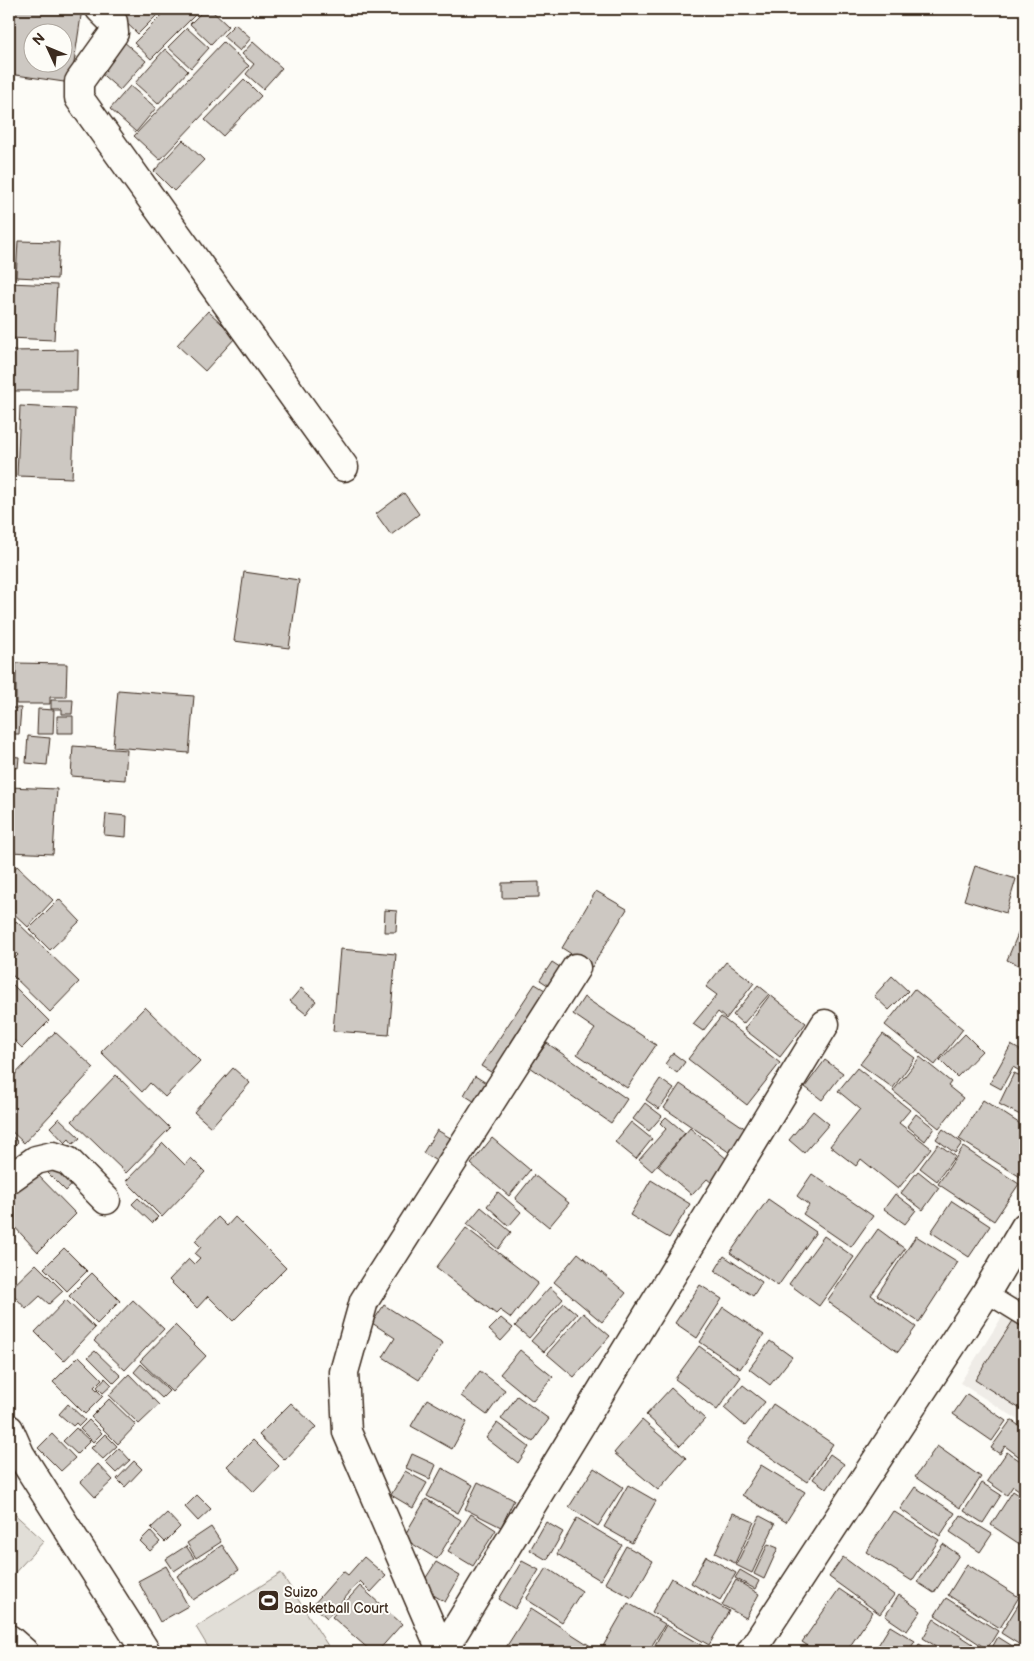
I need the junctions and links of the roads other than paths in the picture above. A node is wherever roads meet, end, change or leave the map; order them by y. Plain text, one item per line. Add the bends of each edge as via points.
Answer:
1 (100, 9) edge
2 (344, 467) dead end
3 (576, 968) dead end
4 (825, 1024) dead end
5 (9, 1179) edge
6 (106, 1200) dead end
7 (1025, 1227) edge
8 (986, 1293) junction
9 (1025, 1317) edge
10 (9, 1428) edge
11 (9, 1639) edge
12 (24, 1652) edge
13 (146, 1652) edge
14 (442, 1652) edge
15 (751, 1652) edge

1 - 2 street via 113,22 114,34 79,82 79,98
3 - 14 street via 364,1301 344,1372 347,1432
4 - 14 street
5 - 6 street via 36,1160 53,1156 68,1161
7 - 8 street
8 - 9 lane
8 - 15 street
10 - 13 street via 20,1454
11 - 12 street

